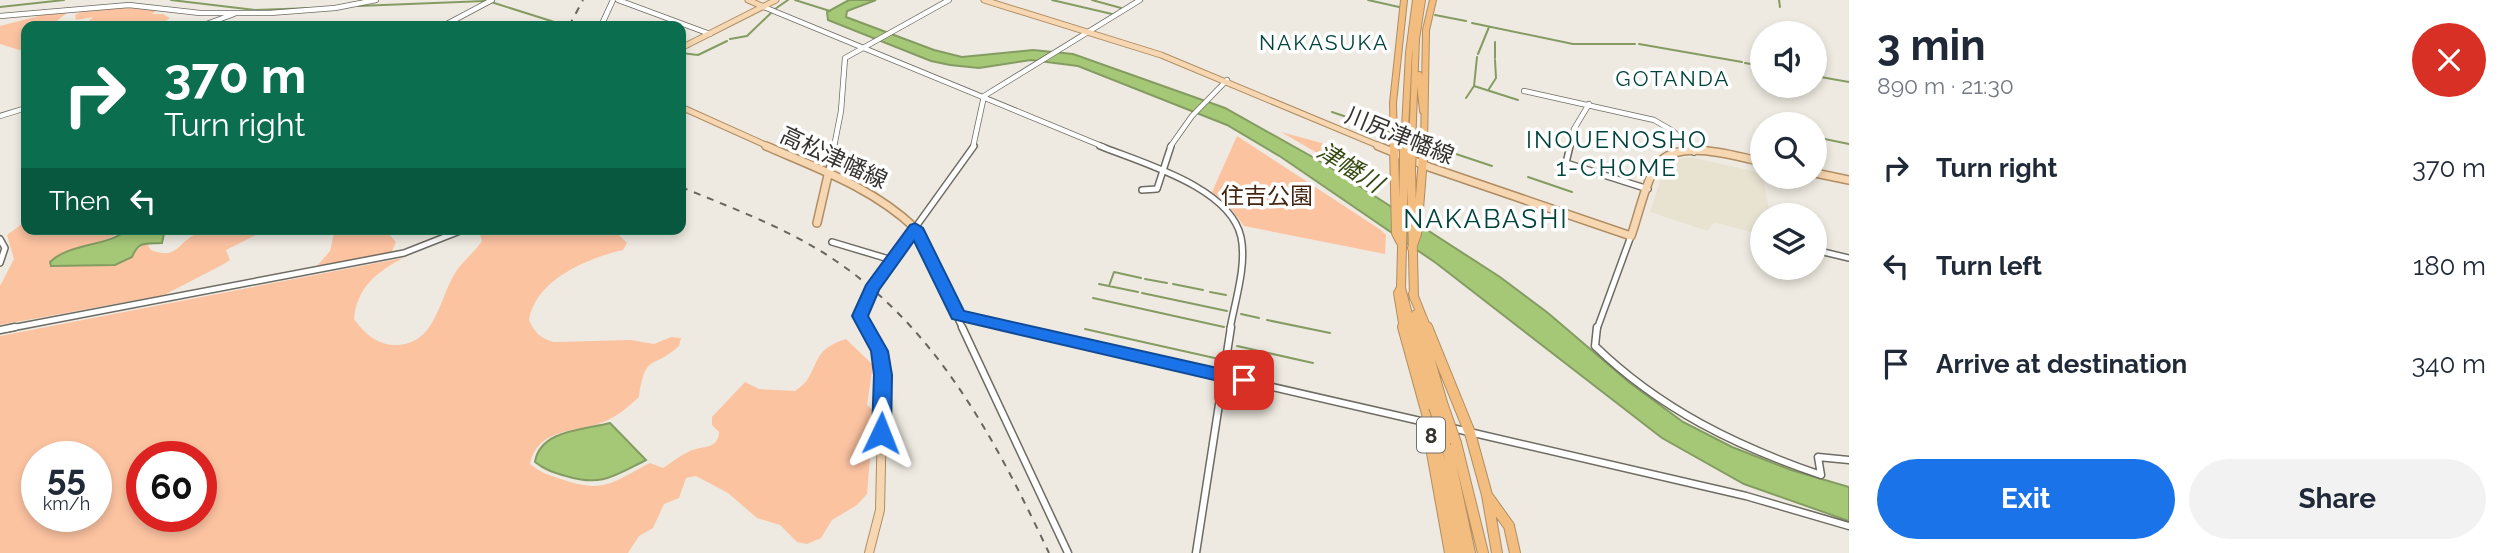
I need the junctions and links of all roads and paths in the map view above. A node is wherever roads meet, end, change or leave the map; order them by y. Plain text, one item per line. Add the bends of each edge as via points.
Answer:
1 (376, 0) edge
2 (613, 0) edge
3 (618, 0) edge
4 (748, 0) edge
5 (776, 0) edge
6 (948, 0) edge
7 (984, 0) edge
8 (1140, 0) edge
9 (1404, 0) edge
10 (1410, 0) edge
11 (1416, 0) edge
12 (1422, 0) edge
13 (1430, 0) edge
14 (368, 1) edge
15 (491, 1) edge
16 (764, 6) junction
17 (773, 10) joint
18 (240, 12) junction
19 (0, 16) edge
20 (215, 21) edge
21 (453, 21) edge
22 (603, 21) edge
23 (675, 21) edge
24 (686, 25) edge
25 (1403, 27) junction
26 (1088, 32) junction
27 (710, 34) junction
28 (1413, 41) junction
29 (686, 46) edge
30 (865, 47) junction
31 (1409, 53) junction
32 (1415, 59) junction
33 (1227, 80) junction
34 (1524, 91) dead end
35 (984, 96) junction
36 (1209, 99) joint
37 (1589, 104) junction
38 (1394, 107) junction
39 (21, 109) edge
40 (686, 109) edge
41 (1195, 113) joint
42 (0, 116) edge
43 (1426, 119) junction
44 (1408, 149) junction
45 (1694, 152) junction
46 (1395, 154) junction
47 (1750, 160) edge
48 (1422, 164) junction
49 (1407, 167) junction
50 (1159, 170) junction
51 (828, 175) junction
52 (1827, 175) edge
53 (1849, 180) edge
54 (1648, 189) junction
55 (1143, 190) dead end
56 (1399, 194) junction
57 (1414, 204) junction
58 (817, 223) dead end
59 (915, 228) junction
60 (450, 235) edge
61 (1630, 236) junction
62 (0, 239) edge
63 (832, 242) dead end
64 (1827, 253) edge
65 (1849, 258) edge
66 (892, 260) junction
67 (1, 262) edge
68 (1401, 288) junction
69 (1413, 294) junction
70 (958, 315) junction
71 (0, 330) edge
72 (1224, 376) junction
73 (1438, 405) junction
74 (1427, 423) junction
75 (1470, 433) junction
76 (1451, 442) junction
77 (1433, 443) junction
78 (1849, 460) edge
79 (1487, 495) junction
80 (1849, 526) edge
81 (869, 553) edge
82 (1068, 553) edge
83 (1196, 553) edge
84 (1450, 553) edge
85 (1460, 553) edge
86 (1470, 553) edge
87 (1483, 553) edge
88 (1497, 553) edge
89 (1515, 553) edge

1 - 14 street
2 - 22 street
3 - 23 street
4 - 16 main road
5 - 16 main road
6 - 30 street
7 - 26 main road, 川尻津幡線
8 - 26 street
9 - 25 highway
10 - 25 highway
11 - 28 highway, 8
12 - 28 highway, 8
13 - 43 highway
14 - 18 street via 345,7
15 - 21 street
16 - 17 street
16 - 27 main road
17 - 30 street
18 - 19 street via 87,6
18 - 20 street
24 - 27 street
25 - 38 highway
26 - 33 main road, 川尻津幡線
26 - 35 street
27 - 29 main road
28 - 31 highway, 8
28 - 32 highway, 8
30 - 35 street
30 - 51 street via 845,58 841,111
31 - 38 highway, 8
31 - 44 highway, 8
32 - 43 highway, 8
32 - 44 highway, 8
33 - 36 street
33 - 46 main road, 川尻津幡線
34 - 37 street
35 - 50 street
35 - 59 street via 975,144
36 - 41 street
37 - 45 street via 1654,120
37 - 54 street via 1574,129 1566,163
38 - 46 highway
39 - 42 street
40 - 51 main road, 高松津幡線
41 - 50 street
43 - 48 highway
44 - 49 highway, 8, bridge
45 - 47 main road
45 - 54 main road via 1661,161
46 - 48 main road, 川尻津幡線
46 - 56 highway
48 - 57 highway
48 - 61 main road, 川尻津幡線
49 - 56 highway, 8
49 - 57 highway, 8
50 - 55 street via 1157,189
50 - 72 street via 1216,200 1240,232 1242,259
51 - 58 main road
51 - 59 main road, 高松津幡線 via 873,194
52 - 53 main road
54 - 61 main road
56 - 68 highway, 8
57 - 69 highway, 8
59 - 66 main road
59 - 70 street
60 - 71 street via 404,253
61 - 78 street via 1594,336 1595,346 1683,416 1746,448 1821,475 1818,457
62 - 67 street via 5,248
63 - 66 street
64 - 65 street
66 - 81 main road via 860,316 880,351 883,375 880,510
68 - 73 highway, 8
68 - 74 highway, 8 via 1403,336
69 - 73 highway, 8
69 - 75 highway, 8
70 - 72 street
70 - 82 street
72 - 74 street
72 - 83 street
73 - 76 highway, 8, bridge
74 - 75 street
74 - 77 highway, 8
75 - 79 highway, 8
75 - 80 street via 1746,496
76 - 86 highway, 8
76 - 87 highway, 8
77 - 84 highway, 8
77 - 85 highway, 8
79 - 88 highway, 8
79 - 89 highway, 8 via 1509,526

